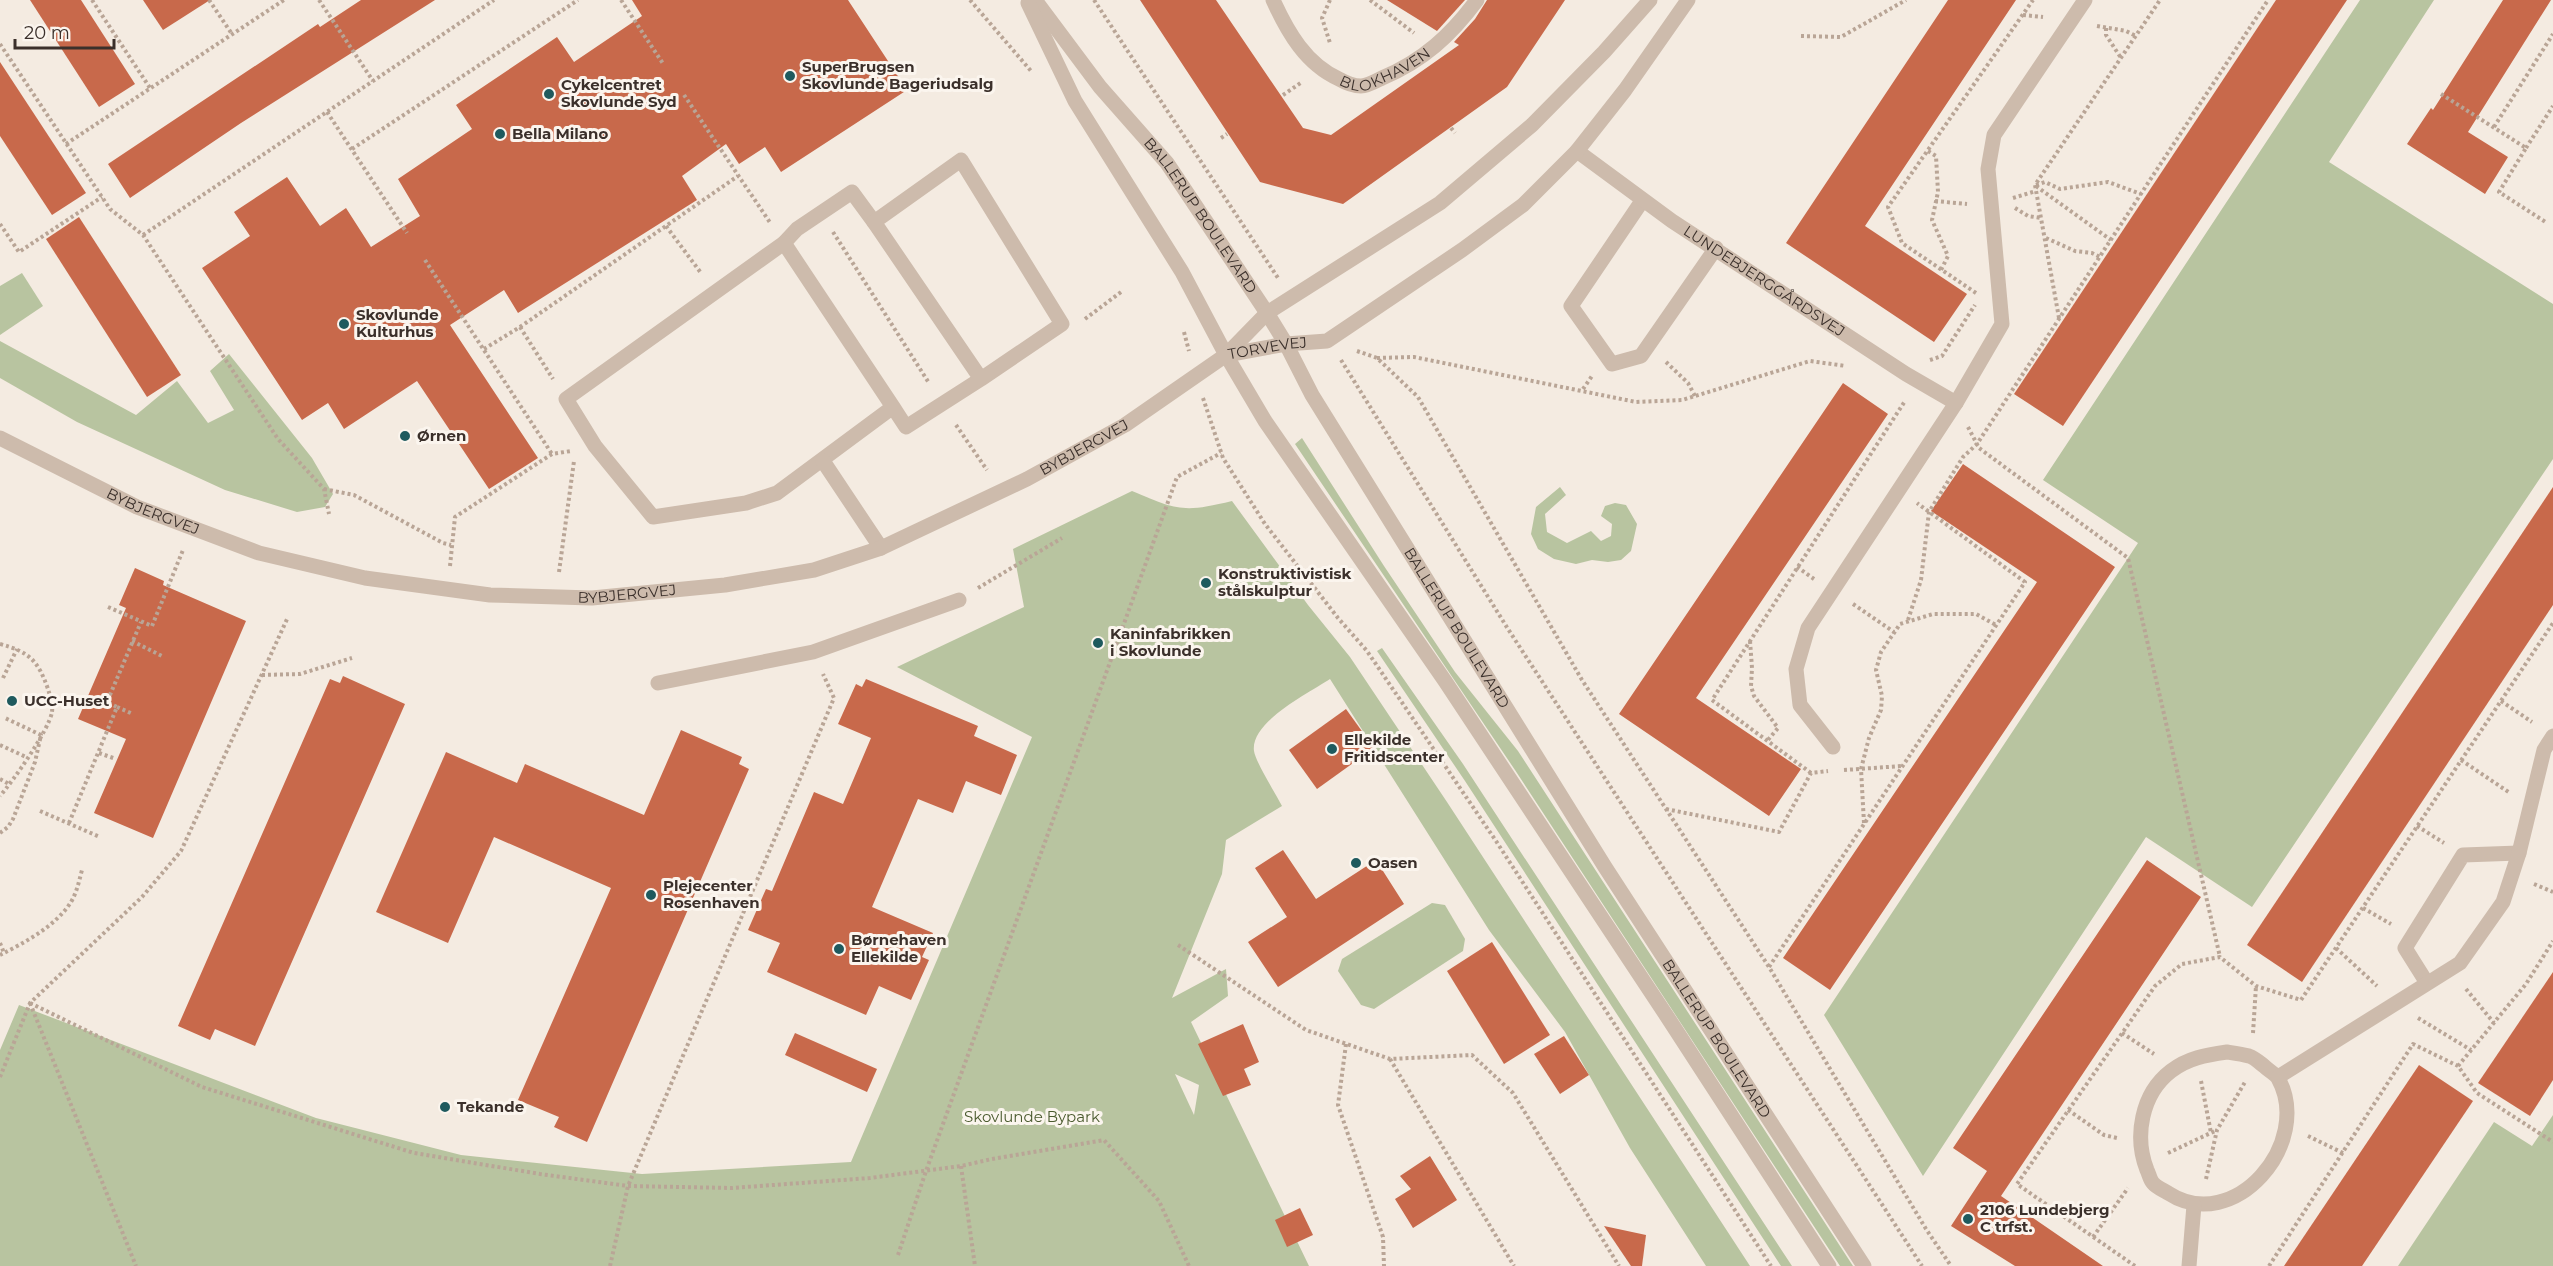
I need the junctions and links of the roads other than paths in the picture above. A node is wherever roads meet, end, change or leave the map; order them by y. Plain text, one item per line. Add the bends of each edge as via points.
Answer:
1 (1027, 0) edge
2 (1035, 0) edge
3 (1273, 0) edge
4 (1477, 0) edge
5 (1650, 0) edge
6 (1688, 0) edge
7 (2085, 0) edge
8 (1577, 151) junction
9 (1642, 201) junction
10 (874, 222) junction
11 (784, 243) junction
12 (1716, 248) junction
13 (1267, 313) junction
14 (1286, 344) junction
15 (1226, 355) junction
16 (981, 379) junction
17 (1956, 403) junction
18 (892, 407) junction
19 (0, 438) edge
20 (823, 461) junction
21 (881, 548) junction
22 (959, 600) road end
23 (658, 683) dead end
24 (2553, 736) edge
25 (1833, 747) dead end
26 (2549, 750) edge
27 (2519, 853) junction
28 (2427, 983) junction
29 (2278, 1077) junction
30 (2198, 1205) junction
31 (1828, 1266) edge
32 (1864, 1266) edge
33 (2189, 1266) edge

1 - 15 street, BALLERUP BOULEVARD via 1075,101 1182,272
2 - 13 street, BALLERUP BOULEVARD via 1100,87 1167,163
3 - 4 street, BLOKHAVEN via 1312,63 1353,86 1364,87 1411,65 1450,33
5 - 13 street, TORVEVEJ via 1532,125 1440,203
6 - 8 street, TORVEVEJ
7 - 17 street via 1994,135 1988,169 2002,324
8 - 9 street, LUNDEBJERGGÅRDSVEJ
8 - 14 street, TORVEVEJ via 1523,205 1327,340
9 - 12 street, LUNDEBJERGGÅRDSVEJ
9 - 12 street via 1571,306 1612,363 1641,356
10 - 11 street via 852,192 796,229
10 - 16 street
10 - 16 street via 961,160 1062,324
11 - 18 street
11 - 20 street via 566,399 595,446 653,517 746,503 777,493
12 - 17 street, LUNDEBJERGGÅRDSVEJ
13 - 14 street, BALLERUP BOULEVARD
13 - 15 street, TORVEVEJ
14 - 15 street, TORVEVEJ
14 - 32 street, BALLERUP BOULEVARD via 1312,395 1605,867
15 - 21 street, BYBJERGVEJ via 1125,425 1001,491
15 - 31 street, BALLERUP BOULEVARD via 1265,421 1465,711
16 - 18 street via 906,427
17 - 25 street via 1808,628 1796,669 1800,705
18 - 20 street
19 - 21 street, BYBJERGVEJ via 137,507 259,553 365,578 447,590 592,598 725,585 814,570
20 - 21 street
22 - 23 street via 813,652
24 - 26 street
26 - 27 street
27 - 28 street via 2502,902 2460,963
27 - 28 street via 2463,855 2405,948
28 - 29 street
29 - 30 street via 2286,1106 2285,1129 2272,1164 2252,1186 2225,1201
29 - 30 street via 2251,1056 2227,1052 2197,1057 2177,1068 2151,1095 2141,1124 2141,1154 2152,1183 2178,1199
30 - 33 street

